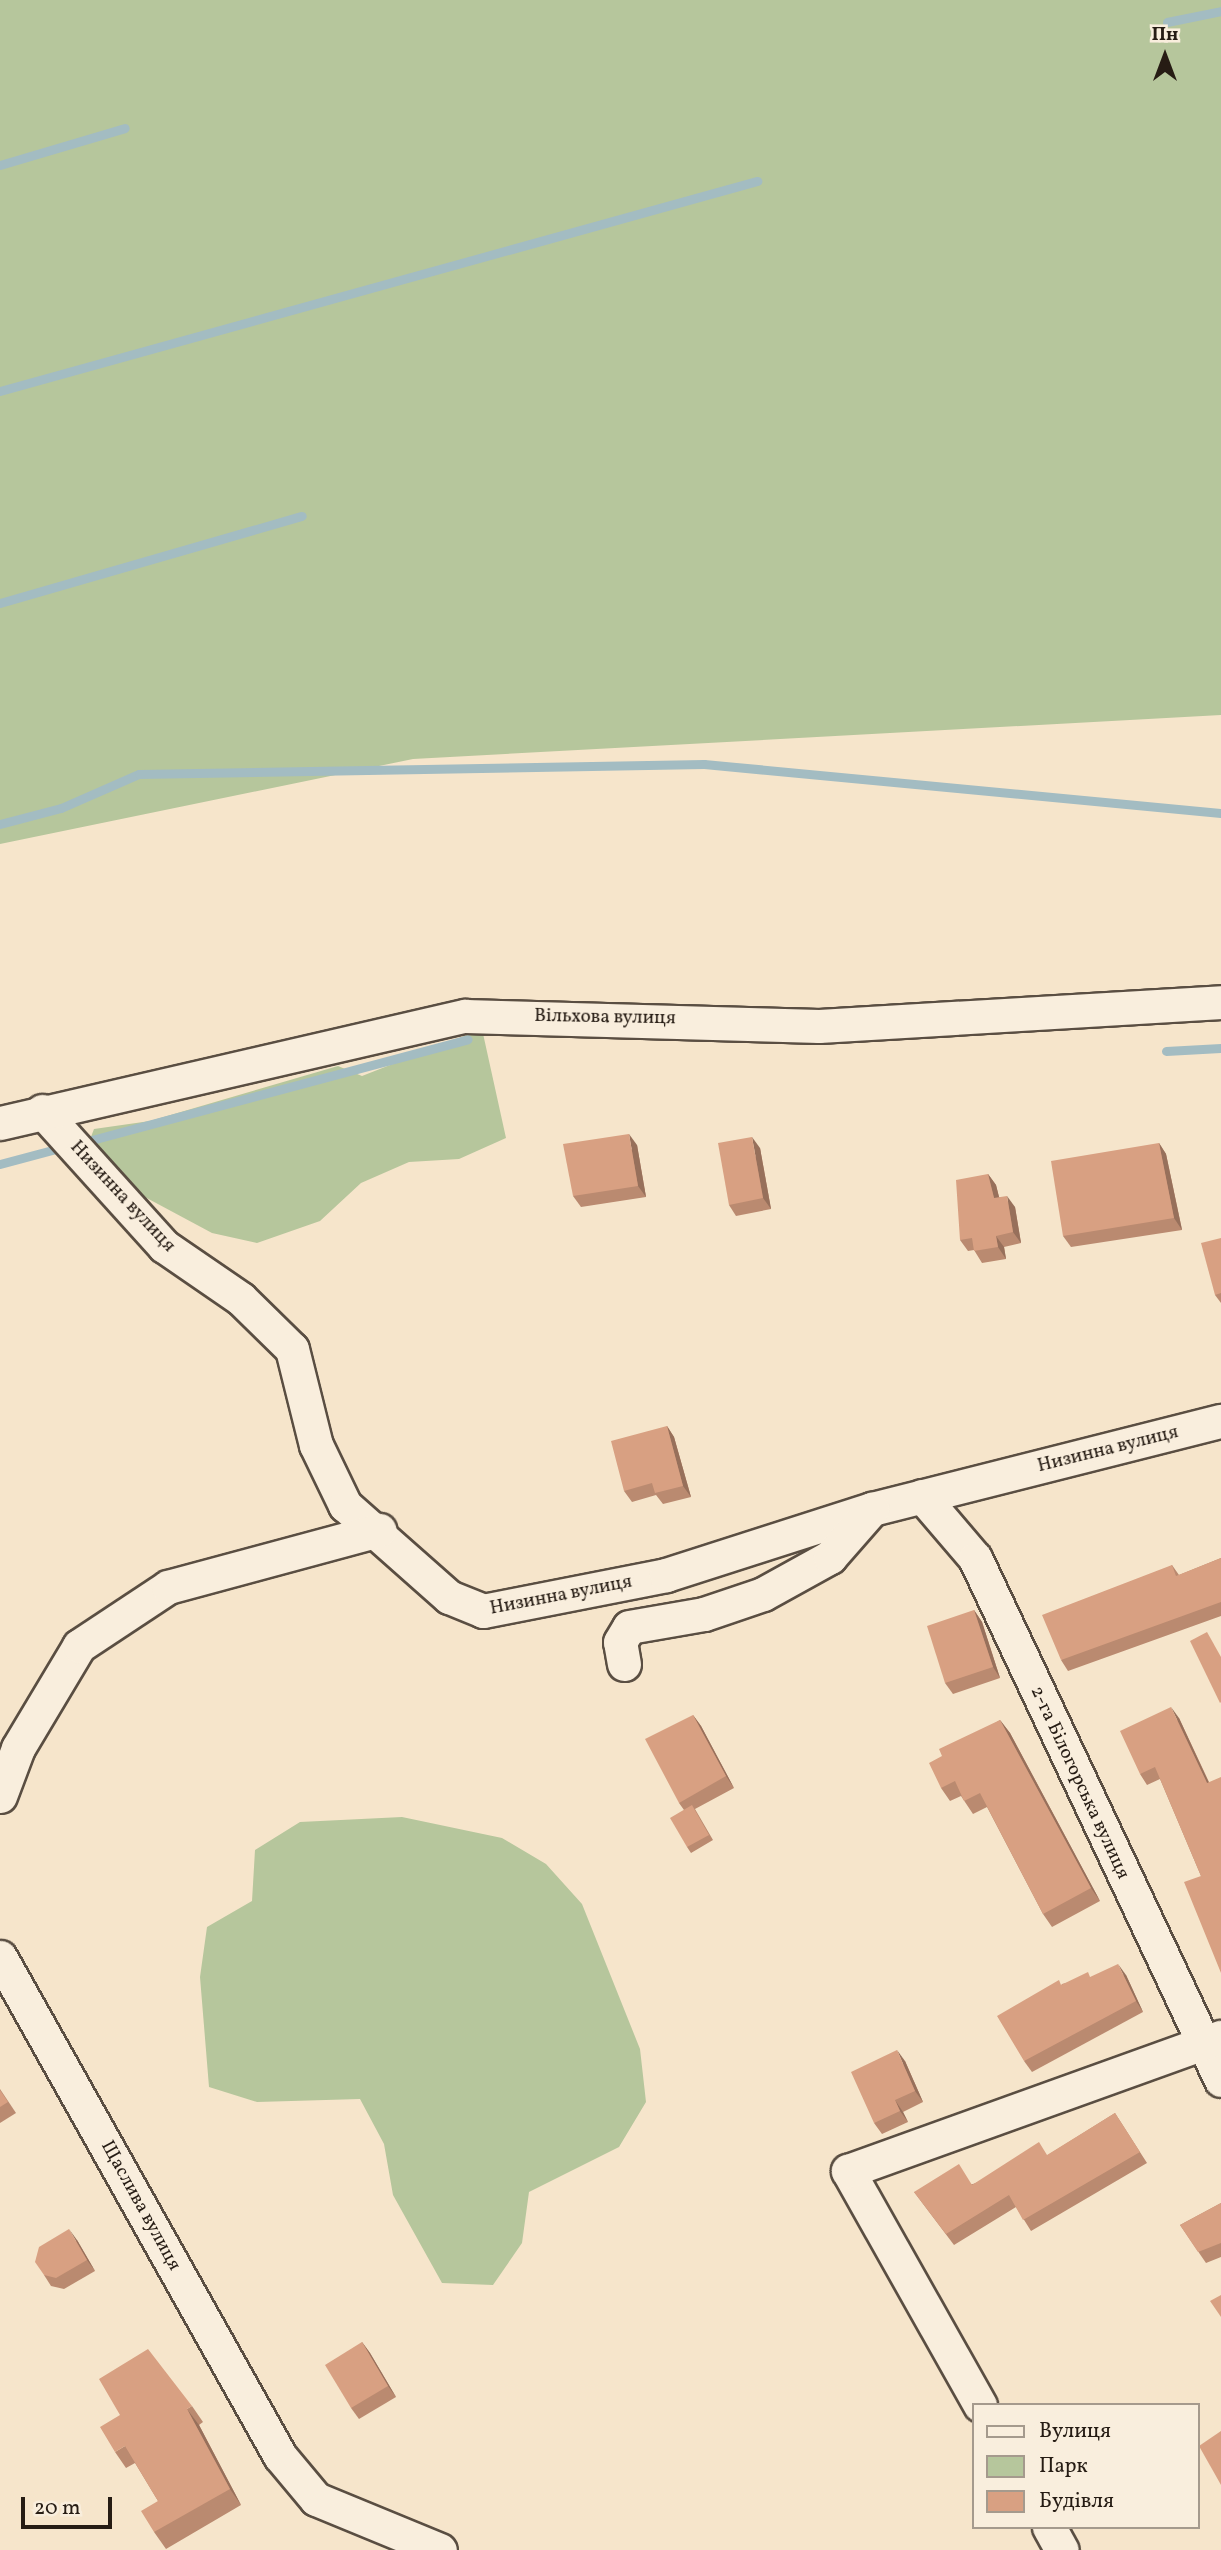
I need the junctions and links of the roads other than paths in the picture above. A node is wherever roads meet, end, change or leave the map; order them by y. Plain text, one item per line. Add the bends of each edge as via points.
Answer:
1 (1221, 1002) edge
2 (42, 1111) junction
3 (0, 1124) edge
4 (1221, 1422) edge
5 (922, 1496) junction
6 (872, 1509) junction
7 (379, 1530) junction
8 (624, 1664) dead end
9 (0, 1796) edge
10 (0, 1957) edge
11 (1210, 2039) edge
12 (1221, 2080) edge
13 (979, 2403) edge
14 (1050, 2529) edge
15 (440, 2550) edge
16 (1062, 2550) edge

1 - 2 street, Вільхова вулиця via 819,1026 465,1016
2 - 3 street, Вільхова вулиця
2 - 7 street, Низинна вулиця via 164,1246 241,1299 292,1349 316,1445 345,1505
4 - 5 street, Низинна вулиця
5 - 6 street, Низинна вулиця
5 - 11 street, 2-га Білогорська вулиця via 975,1558
6 - 7 street, Низинна вулиця via 666,1575 483,1611 449,1597
6 - 8 street via 830,1557 785,1583 704,1615 629,1627 620,1642
7 - 9 street via 168,1587 79,1646 18,1748
10 - 15 street, Щаслива вулиця via 280,2456 316,2499
11 - 12 street, 2-га Білогорська вулиця
11 - 13 street via 848,2171
14 - 16 street

